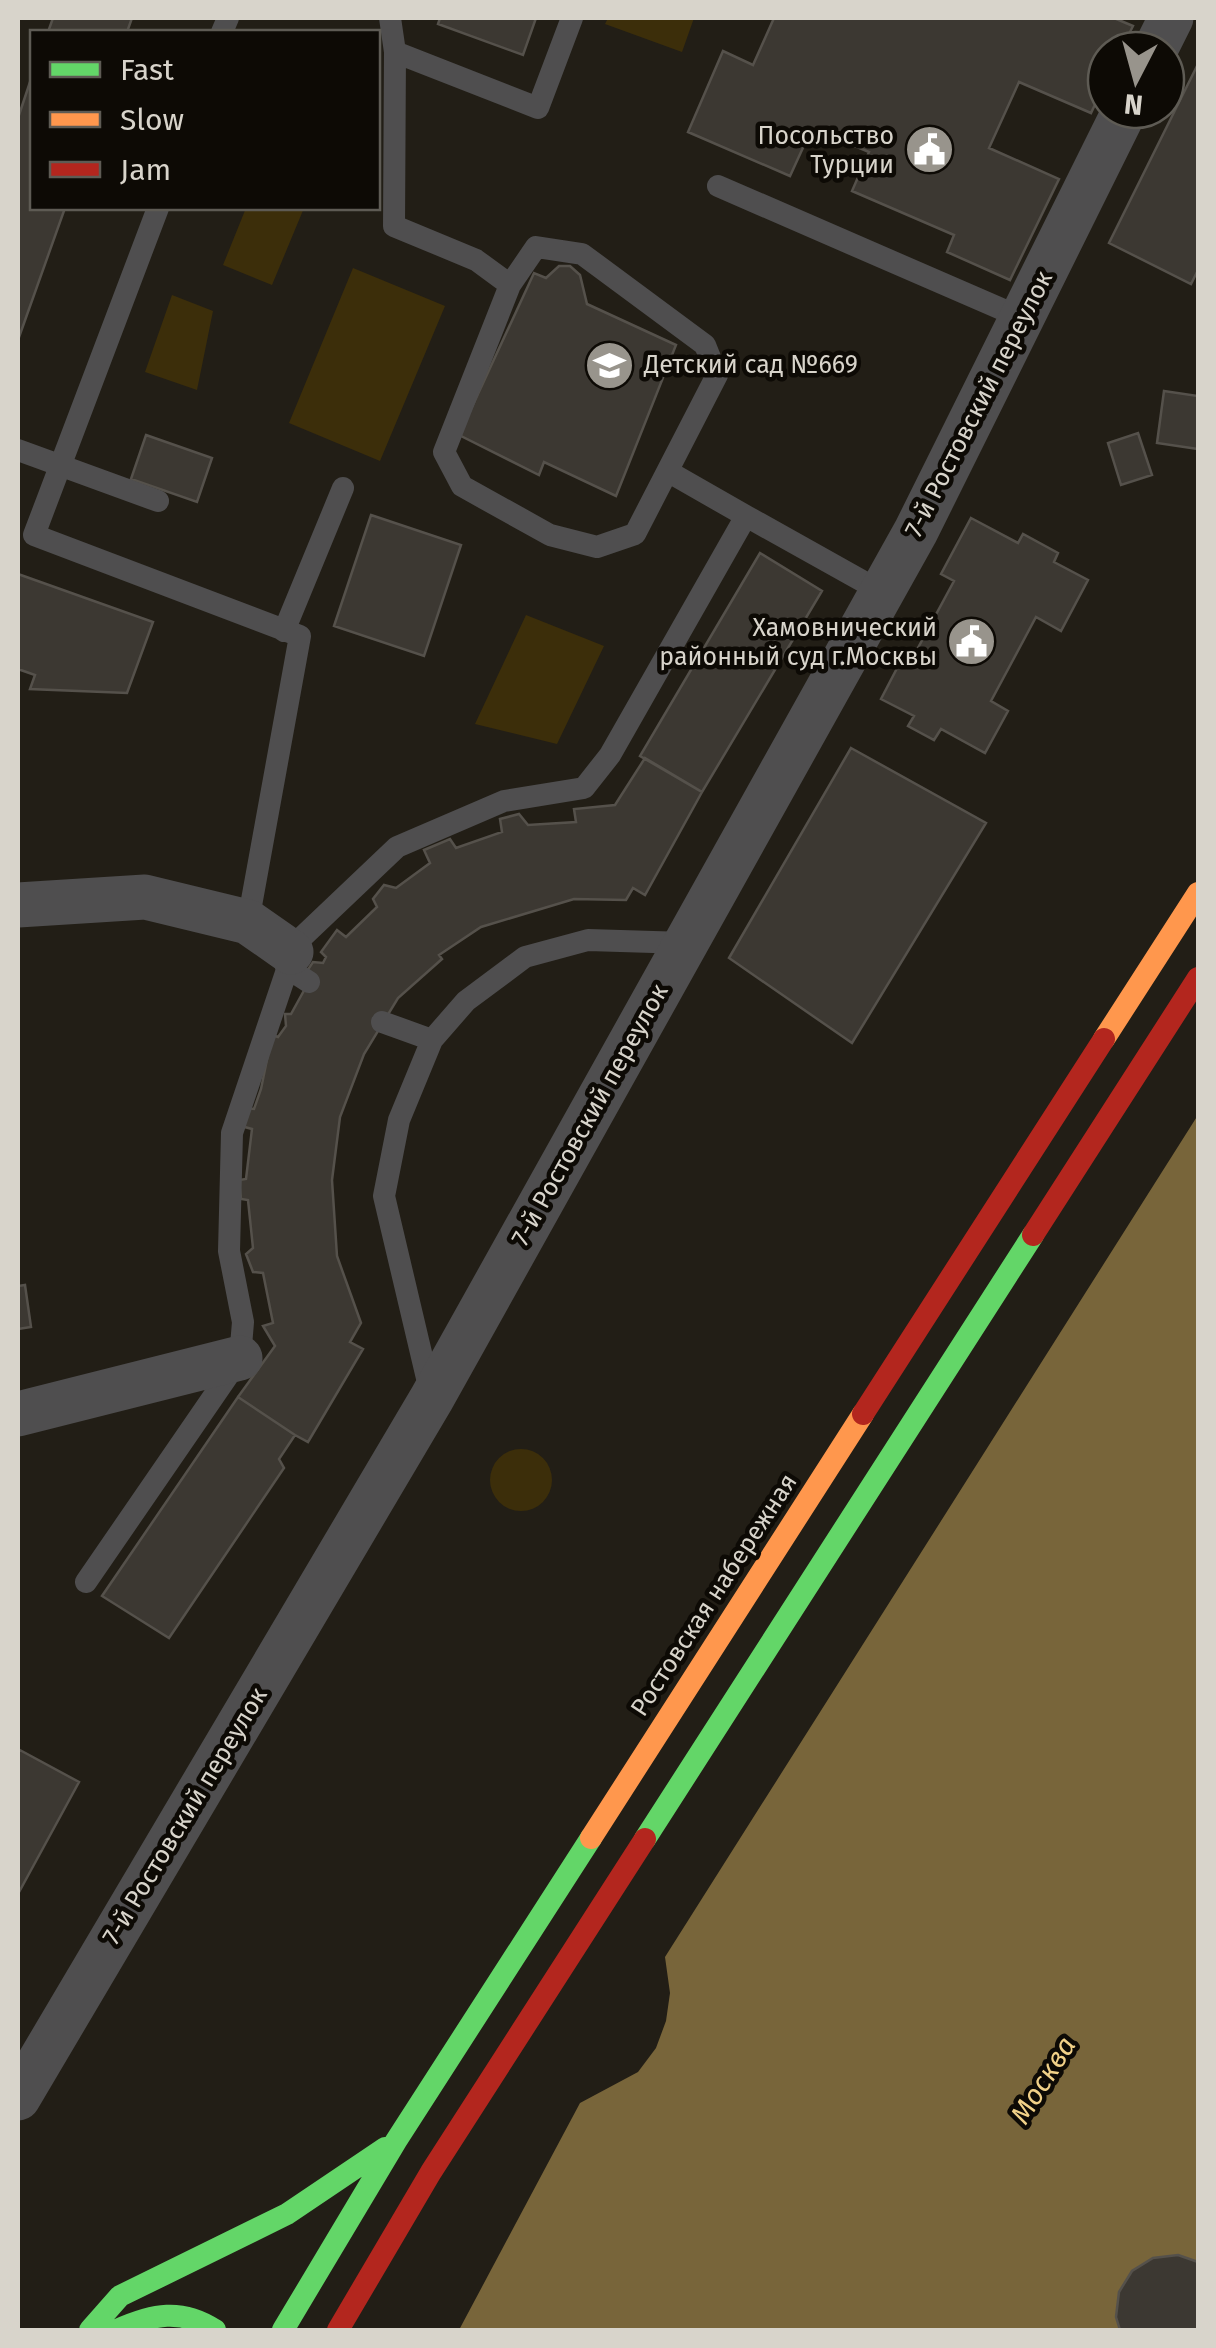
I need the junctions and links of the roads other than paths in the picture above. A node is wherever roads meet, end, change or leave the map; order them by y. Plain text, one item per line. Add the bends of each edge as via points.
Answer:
1 (390, 18) edge
2 (572, 18) edge
3 (395, 52) junction
4 (1115, 130) edge
5 (718, 186) dead end
6 (157, 210) edge
7 (510, 285) junction
8 (1022, 318) junction
9 (18, 450) edge
10 (58, 465) junction
11 (669, 472) junction
12 (343, 488) dead end
13 (158, 501) dead end
14 (746, 516) junction
15 (882, 592) junction
16 (284, 631) junction
17 (1198, 893) edge
18 (18, 905) edge
19 (248, 922) junction
20 (686, 944) junction
21 (295, 967) junction
22 (1198, 978) edge
23 (382, 1022) dead end
24 (432, 1040) junction
25 (240, 1358) junction
26 (432, 1398) junction
27 (18, 1414) edge
28 (86, 1582) dead end
29 (18, 2098) edge
30 (396, 2141) junction
31 (90, 2330) edge
32 (117, 2330) edge
33 (215, 2330) edge
34 (283, 2330) edge
35 (338, 2330) edge

1 - 3 lane
2 - 3 lane via 538,108
3 - 7 lane via 394,226 476,260
4 - 8 street, 7-й Ростовский переулок
5 - 8 lane
6 - 10 lane
7 - 11 lane via 536,247 582,254 705,345 718,375
7 - 11 lane via 444,452 462,486 550,536 596,547 635,534
8 - 15 street, 7-й Ростовский переулок
9 - 10 lane
10 - 13 lane
10 - 16 lane via 34,535
11 - 14 lane
12 - 16 lane
14 - 15 lane
14 - 21 lane via 620,738 584,788 504,801 396,848
15 - 20 street, 7-й Ростовский переулок
16 - 19 lane via 300,636
17 - 30 main road, Ростовская набережная
18 - 19 street via 145,897
19 - 21 street
20 - 24 lane via 588,940 525,957 466,1002
20 - 26 street, 7-й Ростовский переулок
21 - 25 lane via 232,1133 230,1251 243,1322
22 - 35 main road via 442,2156
23 - 24 lane
24 - 26 lane via 399,1120 384,1196
25 - 27 street
25 - 28 lane
26 - 29 street, 7-й Ростовский переулок
30 - 31 main road via 287,2214 120,2296
30 - 34 main road, Ростовская набережная
32 - 33 main road via 158,2311 197,2316

